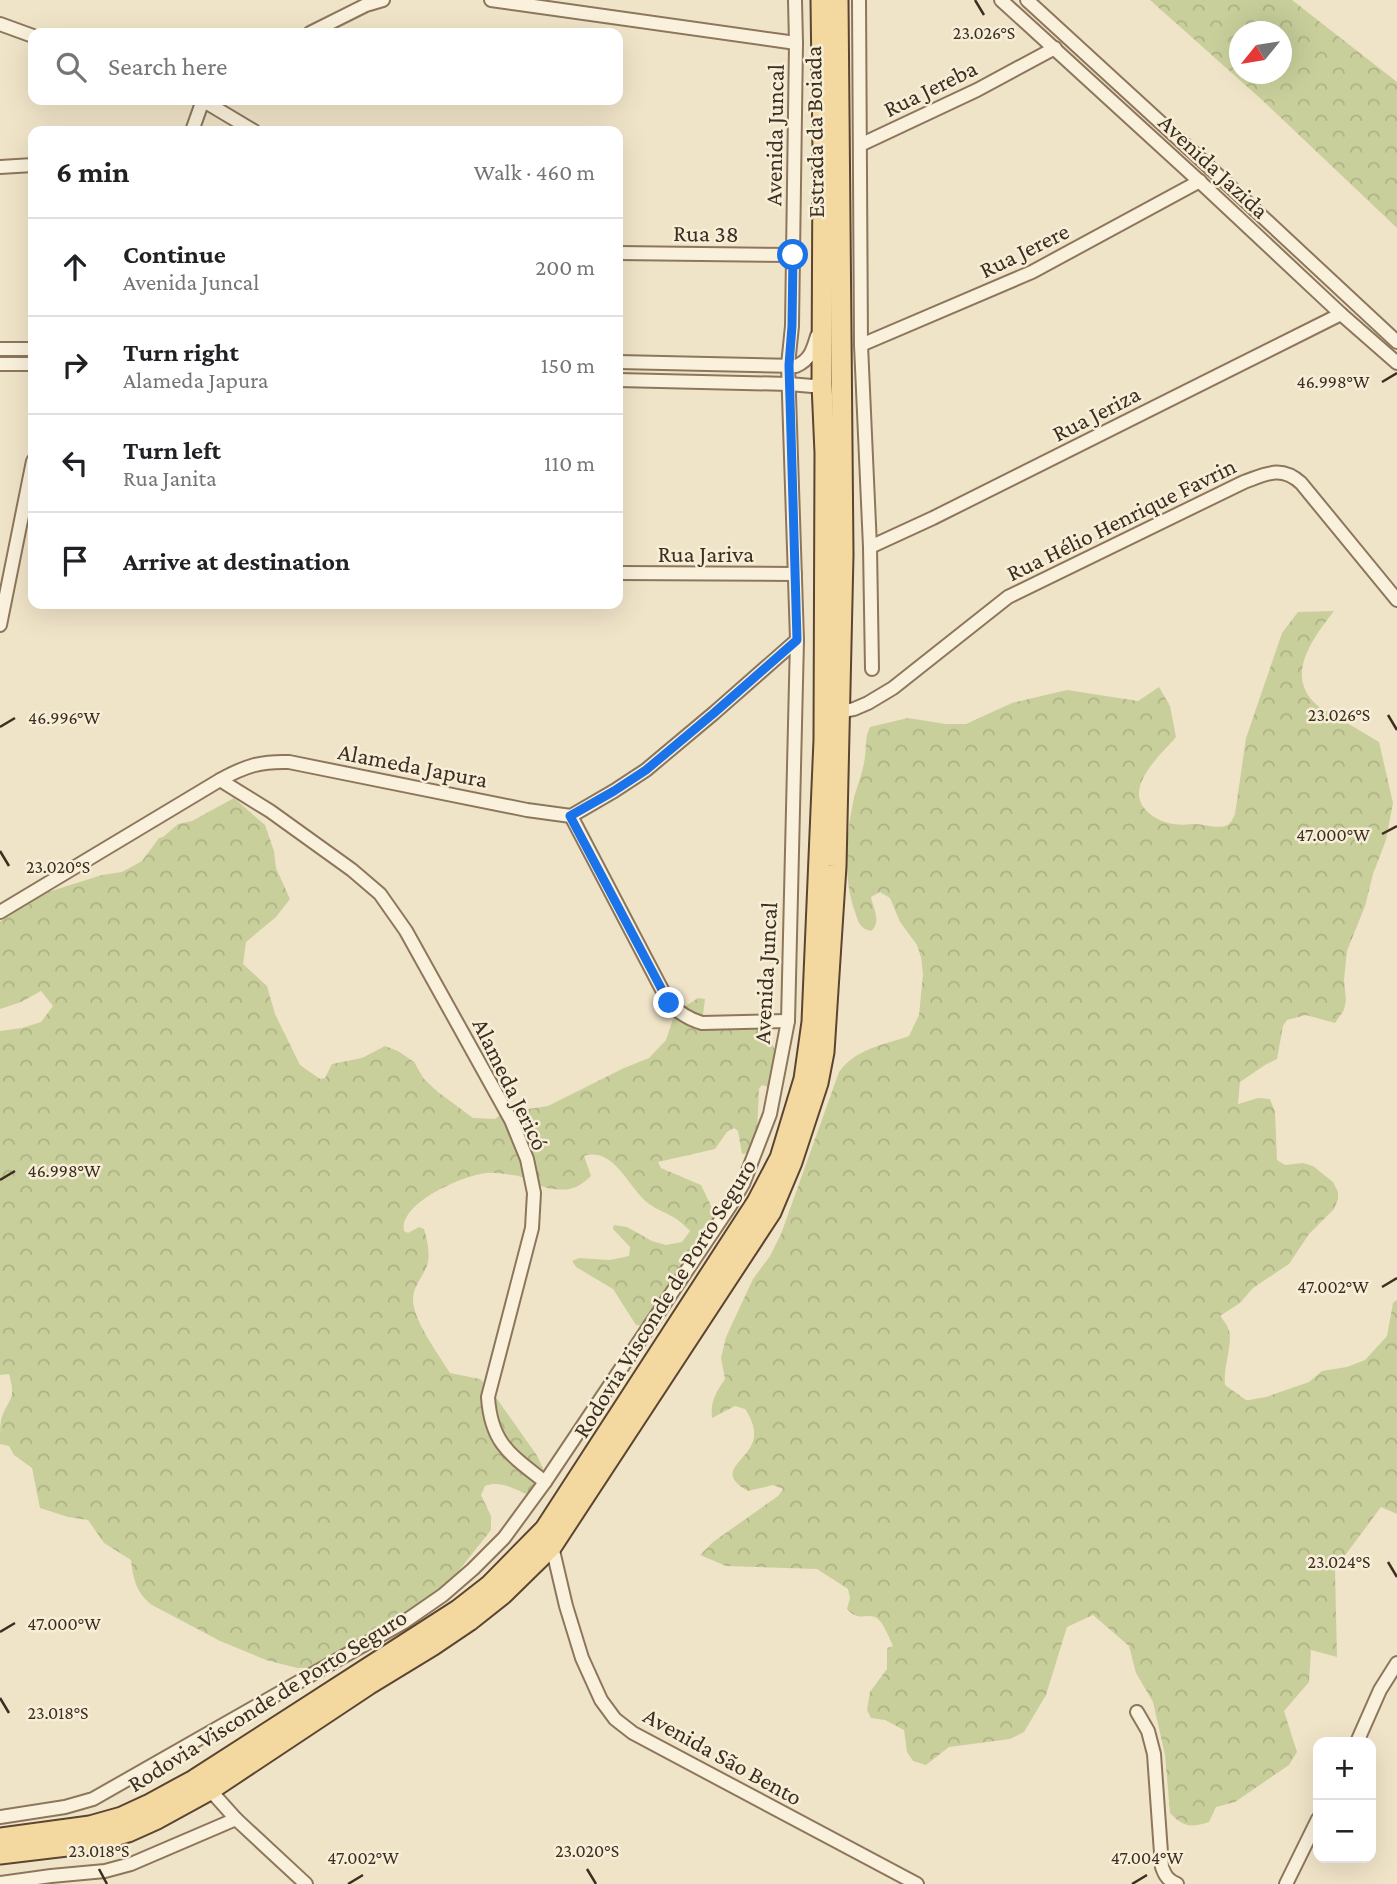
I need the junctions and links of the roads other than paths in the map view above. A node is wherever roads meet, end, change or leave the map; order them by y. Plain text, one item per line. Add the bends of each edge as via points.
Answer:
1 (383, 0) edge
2 (491, 0) edge
3 (795, 0) edge
4 (821, 0) edge
5 (838, 0) edge
6 (859, 0) edge
7 (1001, 0) edge
8 (1027, 0) edge
9 (1038, 5) edge
10 (0, 23) edge
11 (320, 28) edge
12 (1035, 31) junction
13 (28, 34) edge
14 (796, 43) junction
15 (1055, 48) junction
16 (201, 105) edge
17 (211, 105) edge
18 (194, 126) edge
19 (246, 126) edge
20 (860, 145) junction
21 (28, 165) edge
22 (0, 167) edge
23 (1212, 169) junction
24 (1200, 181) junction
25 (623, 253) edge
26 (793, 255) junction
27 (1354, 301) junction
28 (1341, 313) junction
29 (822, 319) junction
30 (1397, 342) edge
31 (851, 346) junction
32 (0, 349) edge
33 (28, 349) edge
34 (623, 362) edge
35 (1397, 363) edge
36 (0, 364) edge
37 (28, 364) edge
38 (789, 365) junction
39 (623, 380) edge
40 (789, 384) junction
41 (822, 384) junction
42 (28, 504) edge
43 (870, 547) junction
44 (623, 573) edge
45 (795, 574) junction
46 (1397, 600) edge
47 (0, 625) edge
48 (797, 640) junction
49 (872, 669) dead end
50 (840, 712) junction
51 (220, 779) junction
52 (570, 816) junction
53 (4, 905) edge
54 (788, 1021) junction
55 (545, 1482) junction
56 (549, 1537) junction
57 (1397, 1663) edge
58 (1137, 1712) dead end
59 (1359, 1737) edge
60 (210, 1790) junction
61 (0, 1817) edge
62 (236, 1818) junction
63 (1313, 1829) edge
64 (0, 1838) edge
65 (0, 1854) edge
66 (0, 1883) edge
67 (303, 1883) edge
68 (918, 1884) edge
69 (1177, 1884) edge
70 (1286, 1884) edge

1 - 11 street
2 - 14 street
3 - 14 street, Avenida Juncal
4 - 29 main road, Estrada da Boiada
5 - 31 main road, Estrada da Boiada via 838,116
6 - 20 street
7 - 12 street, Avenida Jazida
8 - 9 street, Avenida Jazida
9 - 12 street
9 - 23 street, Avenida Jazida
10 - 13 street
12 - 15 street, Avenida Jazida
14 - 26 street, Avenida Juncal
15 - 20 street, Rua Jereba
15 - 24 street, Avenida Jazida
16 - 18 street
17 - 19 street
20 - 31 street
21 - 22 street
23 - 24 street, Rua Jerere via 1199,169
23 - 27 street, Avenida Jazida
24 - 28 street, Avenida Jazida
24 - 31 street, Rua Jerere via 1032,272
25 - 26 street, Rua 38
26 - 38 street, Avenida Juncal
27 - 28 street, Rua Jeriza via 1355,315
27 - 30 street, Avenida Jazida
28 - 35 street, Avenida Jazida
28 - 43 street, Rua Jeriza
29 - 38 street via 811,355 796,366
29 - 41 main road, Rodovia Visconde de Porto Seguro
31 - 41 main road via 836,374
31 - 43 street via 863,421
31 - 50 main road, Rodovia Visconde de Porto Seguro
32 - 33 street
34 - 38 street
36 - 37 street
38 - 40 street, Avenida Juncal
39 - 40 street
40 - 41 street
40 - 45 street, Avenida Juncal
41 - 56 main road, Rodovia Visconde de Porto Seguro via 824,740 812,1022 804,1079 780,1158 757,1202
42 - 47 street
43 - 49 street
44 - 45 street, Rua Jariva
45 - 48 street, Avenida Juncal
46 - 50 street, Rua Hélio Henrique Favrin via 1301,482 1293,475 1269,473 1008,597 893,688
48 - 52 street via 646,770
48 - 54 street, Avenida Juncal
50 - 56 main road, Rodovia Visconde de Porto Seguro via 824,1052 796,1149 771,1212
51 - 52 street, Alameda Japura via 255,764 289,762
51 - 53 street, Alameda Japura
51 - 55 street, Alameda Jericó via 380,894 406,931 511,1120 527,1159 533,1217 488,1397 489,1418 512,1456
52 - 54 street via 676,1010 702,1023
54 - 55 street, Avenida Juncal via 770,1114 743,1184
55 - 61 street, Avenida Juncal via 504,1538 473,1569 404,1622 93,1799
56 - 60 main road, Rodovia Visconde de Porto Seguro via 503,1594 469,1621
56 - 64 main road, Rodovia Visconde de Porto Seguro via 458,1610 194,1780 122,1817
56 - 68 street, Avenida São Bento via 582,1658 615,1719 633,1733
57 - 59 street
58 - 69 street via 1154,1754 1161,1867 1169,1881
60 - 62 street
60 - 65 main road, Rodovia Visconde de Porto Seguro via 128,1832 92,1843
62 - 66 street via 131,1864
62 - 67 street
63 - 70 street

